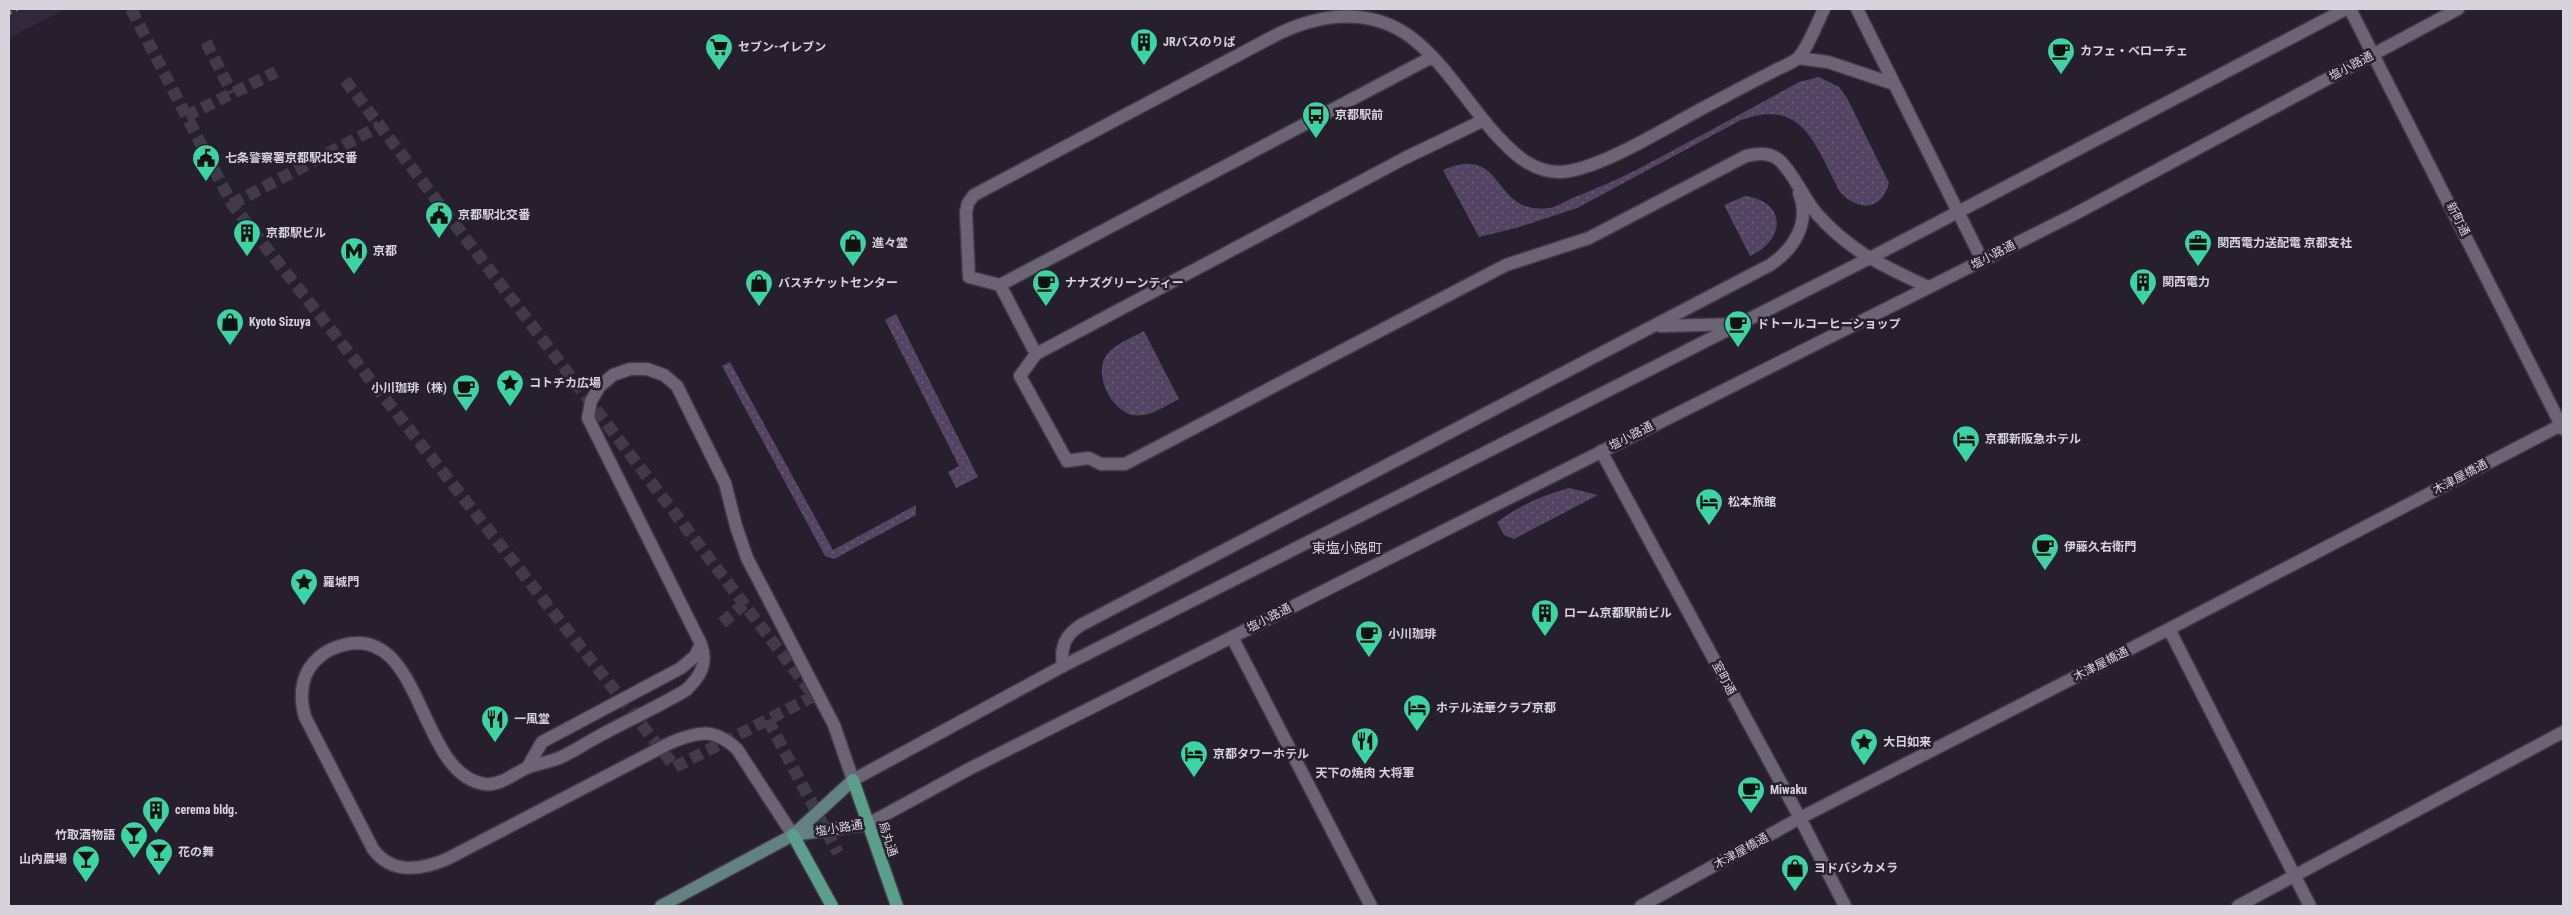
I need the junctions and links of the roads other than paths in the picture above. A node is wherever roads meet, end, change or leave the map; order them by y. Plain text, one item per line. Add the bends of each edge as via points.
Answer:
1 (1824, 9) edge
2 (1857, 9) edge
3 (2346, 9) edge
4 (2350, 9) edge
5 (2458, 9) edge
6 (2374, 54) junction
7 (1432, 57) junction
8 (1798, 58) junction
9 (1894, 84) junction
10 (1482, 121) junction
11 (1795, 184) junction
12 (1958, 213) junction
13 (1868, 259) junction
14 (1982, 260) junction
15 (1000, 285) junction
16 (1928, 287) junction
17 (1740, 324) junction
18 (1654, 326) junction
19 (1036, 354) junction
20 (2562, 427) edge
21 (1602, 451) junction
22 (2170, 629) junction
23 (1232, 637) junction
24 (701, 644) junction
25 (1063, 666) junction
26 (2563, 732) edge
27 (527, 768) junction
28 (853, 780) junction
29 (1800, 818) junction
30 (868, 824) junction
31 (793, 835) junction
32 (2295, 876) junction
33 (661, 906) edge
34 (832, 906) edge
35 (897, 906) edge
36 (1371, 906) edge
37 (1641, 906) edge
38 (1845, 906) edge
39 (2238, 906) edge
40 (2310, 906) edge

1 - 8 street
2 - 9 street
3 - 12 street, 塩小路通
4 - 6 street, 新町通
5 - 6 street, 塩小路通
6 - 14 street, 塩小路通
6 - 20 street, 新町通
7 - 10 street
7 - 15 street
7 - 15 street via 1417,42 1379,21 1337,15 1316,19 1283,32 982,190 968,202 966,212 969,277
8 - 9 street via 1828,62
8 - 10 street via 1625,149 1585,168 1571,171 1544,170 1525,162
9 - 12 street
10 - 19 street via 1405,158
11 - 13 street via 1840,237
11 - 18 street via 1800,196 1802,224 1791,248 1764,268
11 - 19 street via 1779,160 1769,155 1746,156 1589,238 1506,265 1125,464 1101,464 1090,458 1067,461 1020,376
12 - 13 street, 塩小路通
12 - 14 street
13 - 16 street
13 - 17 street, 塩小路通
14 - 16 street, 塩小路通
15 - 19 street
16 - 21 street, 塩小路通
17 - 18 street
17 - 25 street, 塩小路通
18 - 25 street via 1081,625 1066,638 1062,647
20 - 22 street, 木津屋橋通
21 - 23 street, 塩小路通
21 - 29 street, 室町通
22 - 29 street, 木津屋橋通
22 - 32 street
23 - 30 street, 塩小路通 via 969,769
23 - 36 street
24 - 27 street via 695,656 681,668 542,742
24 - 27 street via 703,667 686,690 559,758
24 - 28 street via 588,418 591,401 600,386 613,375 630,369 647,368 664,375 677,386 725,483 747,558 834,725
25 - 28 street, 塩小路通
26 - 32 street
27 - 31 street via 491,785 462,774 446,756 402,670 381,650 352,643 338,646 325,652 306,674 301,704 305,717 373,849 382,861 394,866 431,866 672,742 705,732 726,739 738,750
28 - 30 main road, 烏丸通
28 - 31 main road, 塩小路通
29 - 37 street, 木津屋橋通
29 - 38 street, 室町通
30 - 31 main road, 塩小路通
30 - 35 main road, 烏丸通
31 - 33 main road, 塩小路通
31 - 34 main road
32 - 39 street
32 - 40 street

